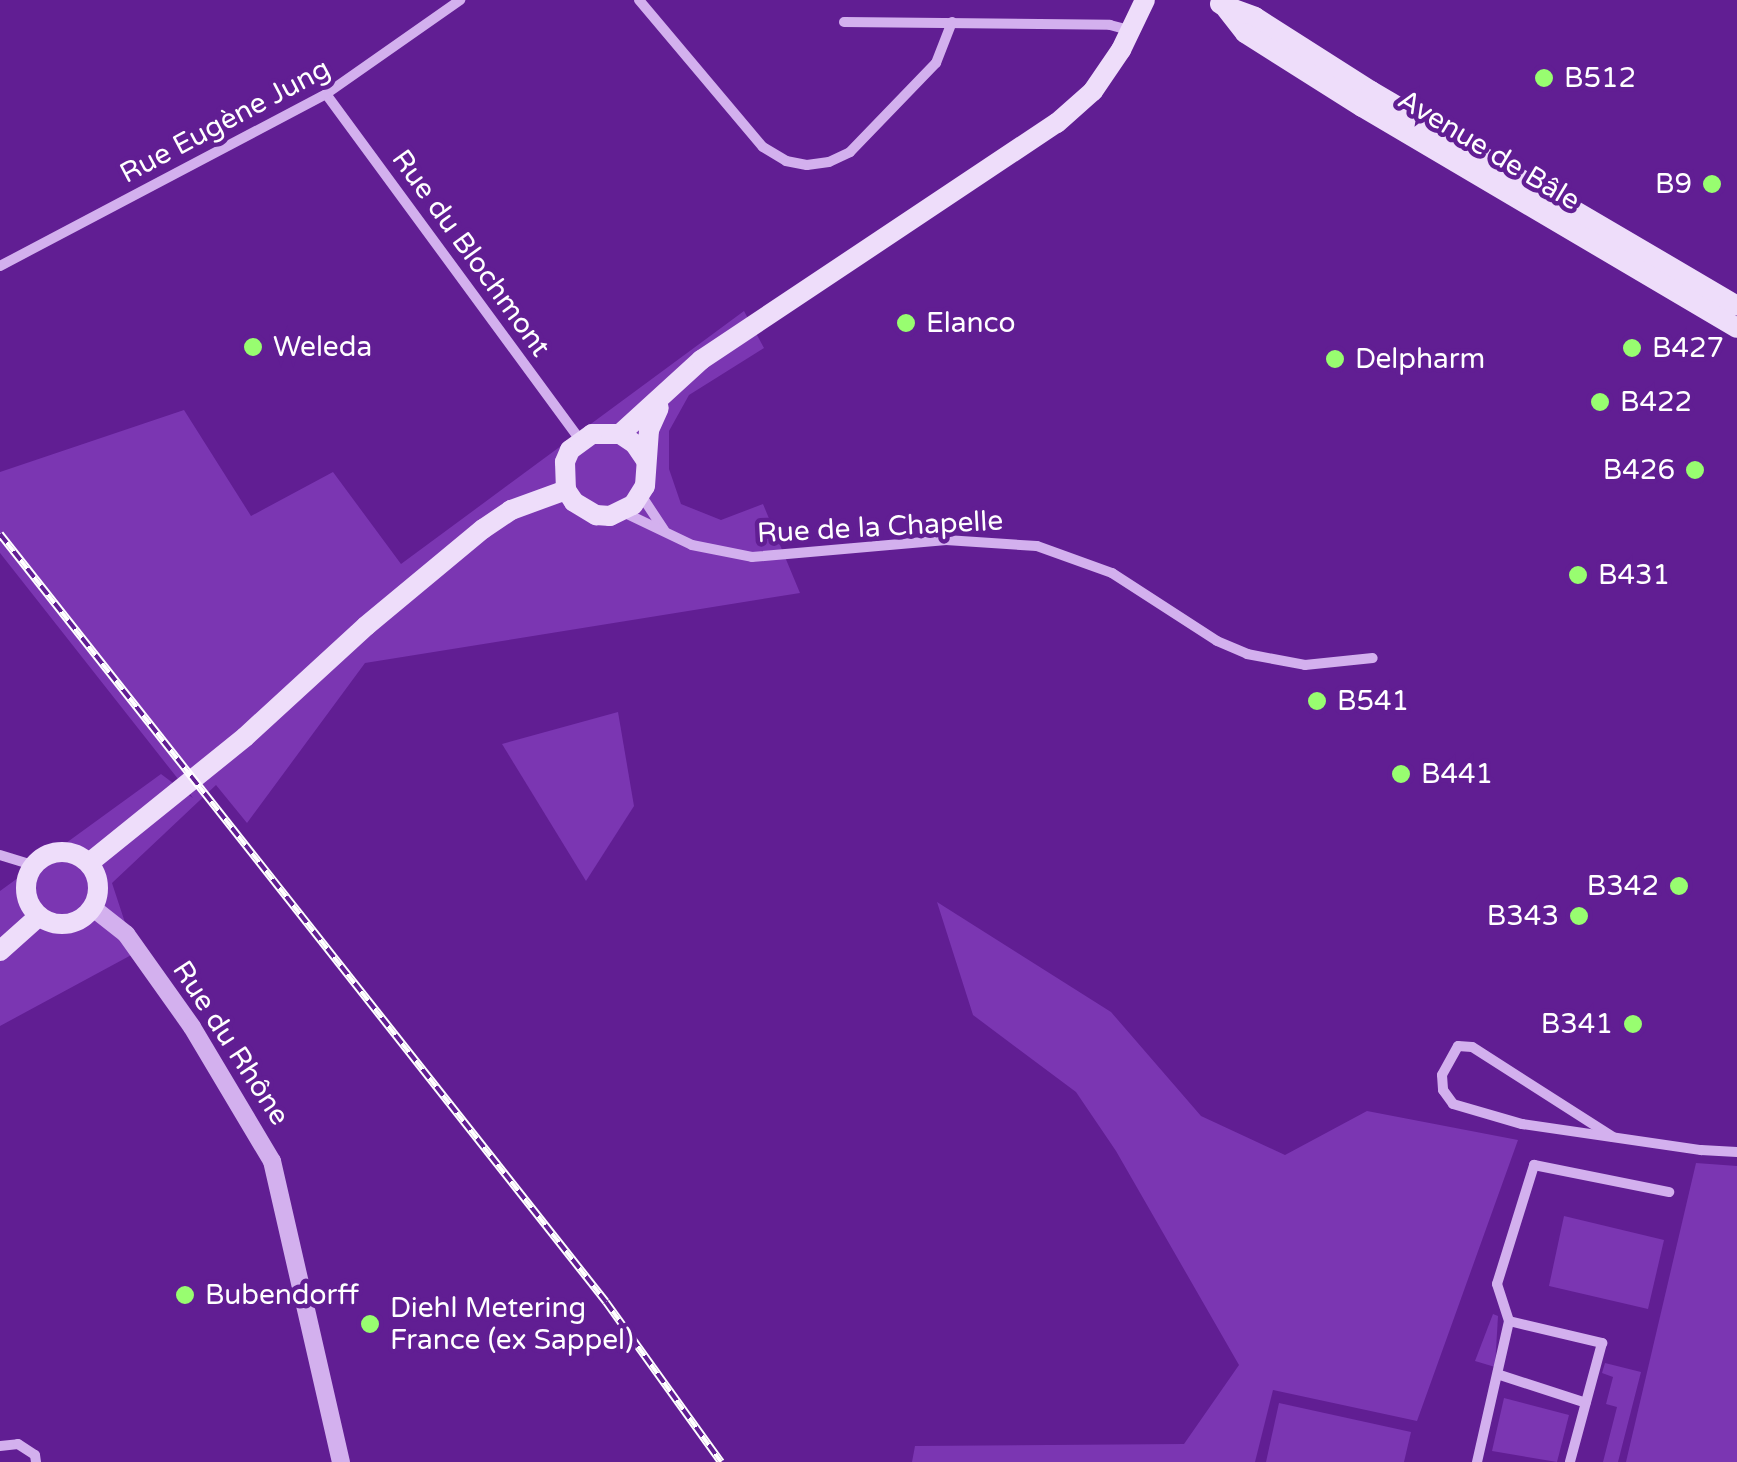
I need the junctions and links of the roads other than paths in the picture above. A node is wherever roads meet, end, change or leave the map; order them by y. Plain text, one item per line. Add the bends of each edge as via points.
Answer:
1 (460, 0) edge
2 (639, 0) edge
3 (1145, 0) edge
4 (1224, 2) edge
5 (844, 22) dead end
6 (952, 22) junction
7 (1129, 30) junction
8 (326, 94) junction
9 (0, 266) edge
10 (1737, 306) edge
11 (1737, 328) edge
12 (667, 392) junction
13 (620, 434) junction
14 (580, 440) junction
15 (645, 459) junction
16 (566, 490) junction
17 (642, 495) junction
18 (623, 512) junction
19 (664, 531) junction
20 (1372, 658) dead end
21 (0, 855) edge
22 (89, 863) junction
23 (33, 865) junction
24 (93, 908) junction
25 (38, 917) junction
26 (0, 951) edge
27 (1613, 1137) junction
28 (1737, 1152) edge
29 (1669, 1192) dead end
30 (1509, 1321) junction
31 (1500, 1375) junction
32 (1586, 1403) junction
33 (0, 1446) edge
34 (36, 1462) edge
35 (341, 1462) edge
36 (1477, 1462) edge
37 (1570, 1462) edge

1 - 8 street, Rue Eugène Jung
2 - 6 street via 763,147 807,165 850,152 936,63
3 - 7 main road
4 - 10 main road, Avenue de Bâle
4 - 11 main road, Avenue de Bâle via 1245,33
5 - 6 street
6 - 7 street
7 - 12 main road via 1093,90 1057,122 716,350
8 - 9 street, Rue Eugène Jung
8 - 14 street, Rue du Blochmont
12 - 13 main road
12 - 15 main road via 649,430
13 - 14 main road
13 - 15 main road
14 - 16 main road via 564,462
15 - 17 main road
16 - 18 main road via 596,515
16 - 22 main road via 483,529
17 - 18 main road
17 - 19 street
18 - 19 street, Rue de la Chapelle
19 - 20 street, Rue de la Chapelle via 721,554 752,557 946,540 1018,542 1112,573 1247,654 1304,665
21 - 23 street
22 - 23 main road via 53,852
22 - 24 main road via 97,877
23 - 25 main road via 27,899
24 - 25 main road via 80,920 56,925
24 - 35 street, Rue du Rhône via 137,949 272,1161
25 - 26 main road
27 - 27 street via 1522,1124 1453,1104 1441,1082 1458,1046 1484,1052
27 - 28 street
29 - 30 street via 1534,1164 1496,1284
30 - 31 street
30 - 32 street via 1602,1342
31 - 32 street
31 - 36 street
32 - 37 street
33 - 34 street via 18,1444

